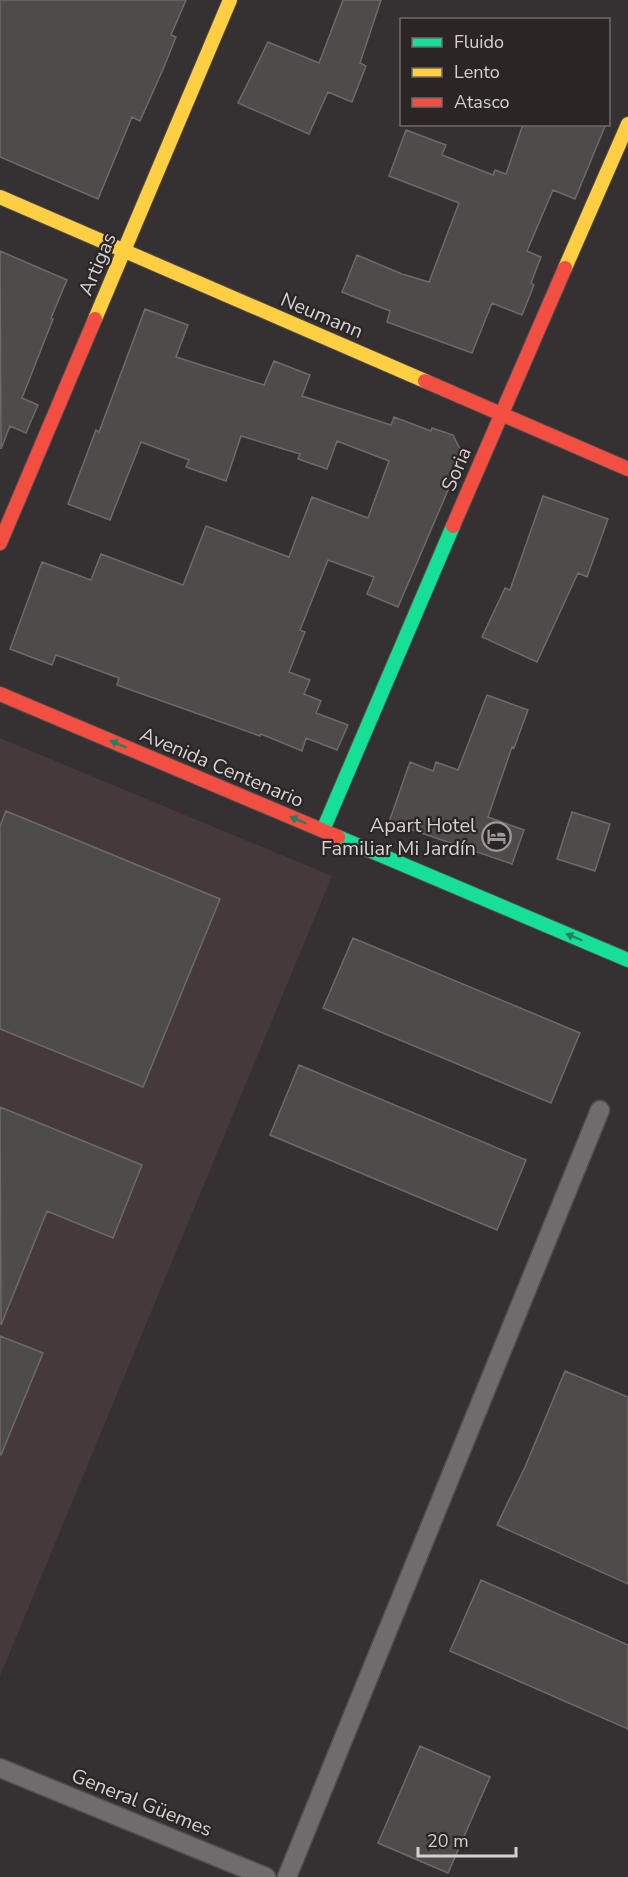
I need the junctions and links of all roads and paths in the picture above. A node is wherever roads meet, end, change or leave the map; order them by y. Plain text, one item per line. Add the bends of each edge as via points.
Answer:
1 (230, 0) edge
2 (628, 124) edge
3 (0, 197) edge
4 (124, 251) junction
5 (501, 414) junction
6 (628, 469) edge
7 (0, 543) edge
8 (0, 694) edge
9 (323, 830) junction
10 (628, 960) edge
11 (600, 1110) dead end
12 (0, 1768) edge
13 (266, 1877) edge
14 (286, 1877) edge

1 - 4 street, Artigas
2 - 5 street, Soria
3 - 4 street, Neumann
4 - 5 street, Neumann
4 - 7 street, Artigas
5 - 6 street, Neumann
5 - 9 street, Soria
9 -> 8 street, Avenida Centenario
10 -> 9 street, Avenida Centenario
11 - 14 lane
12 - 13 lane, General Güemes

